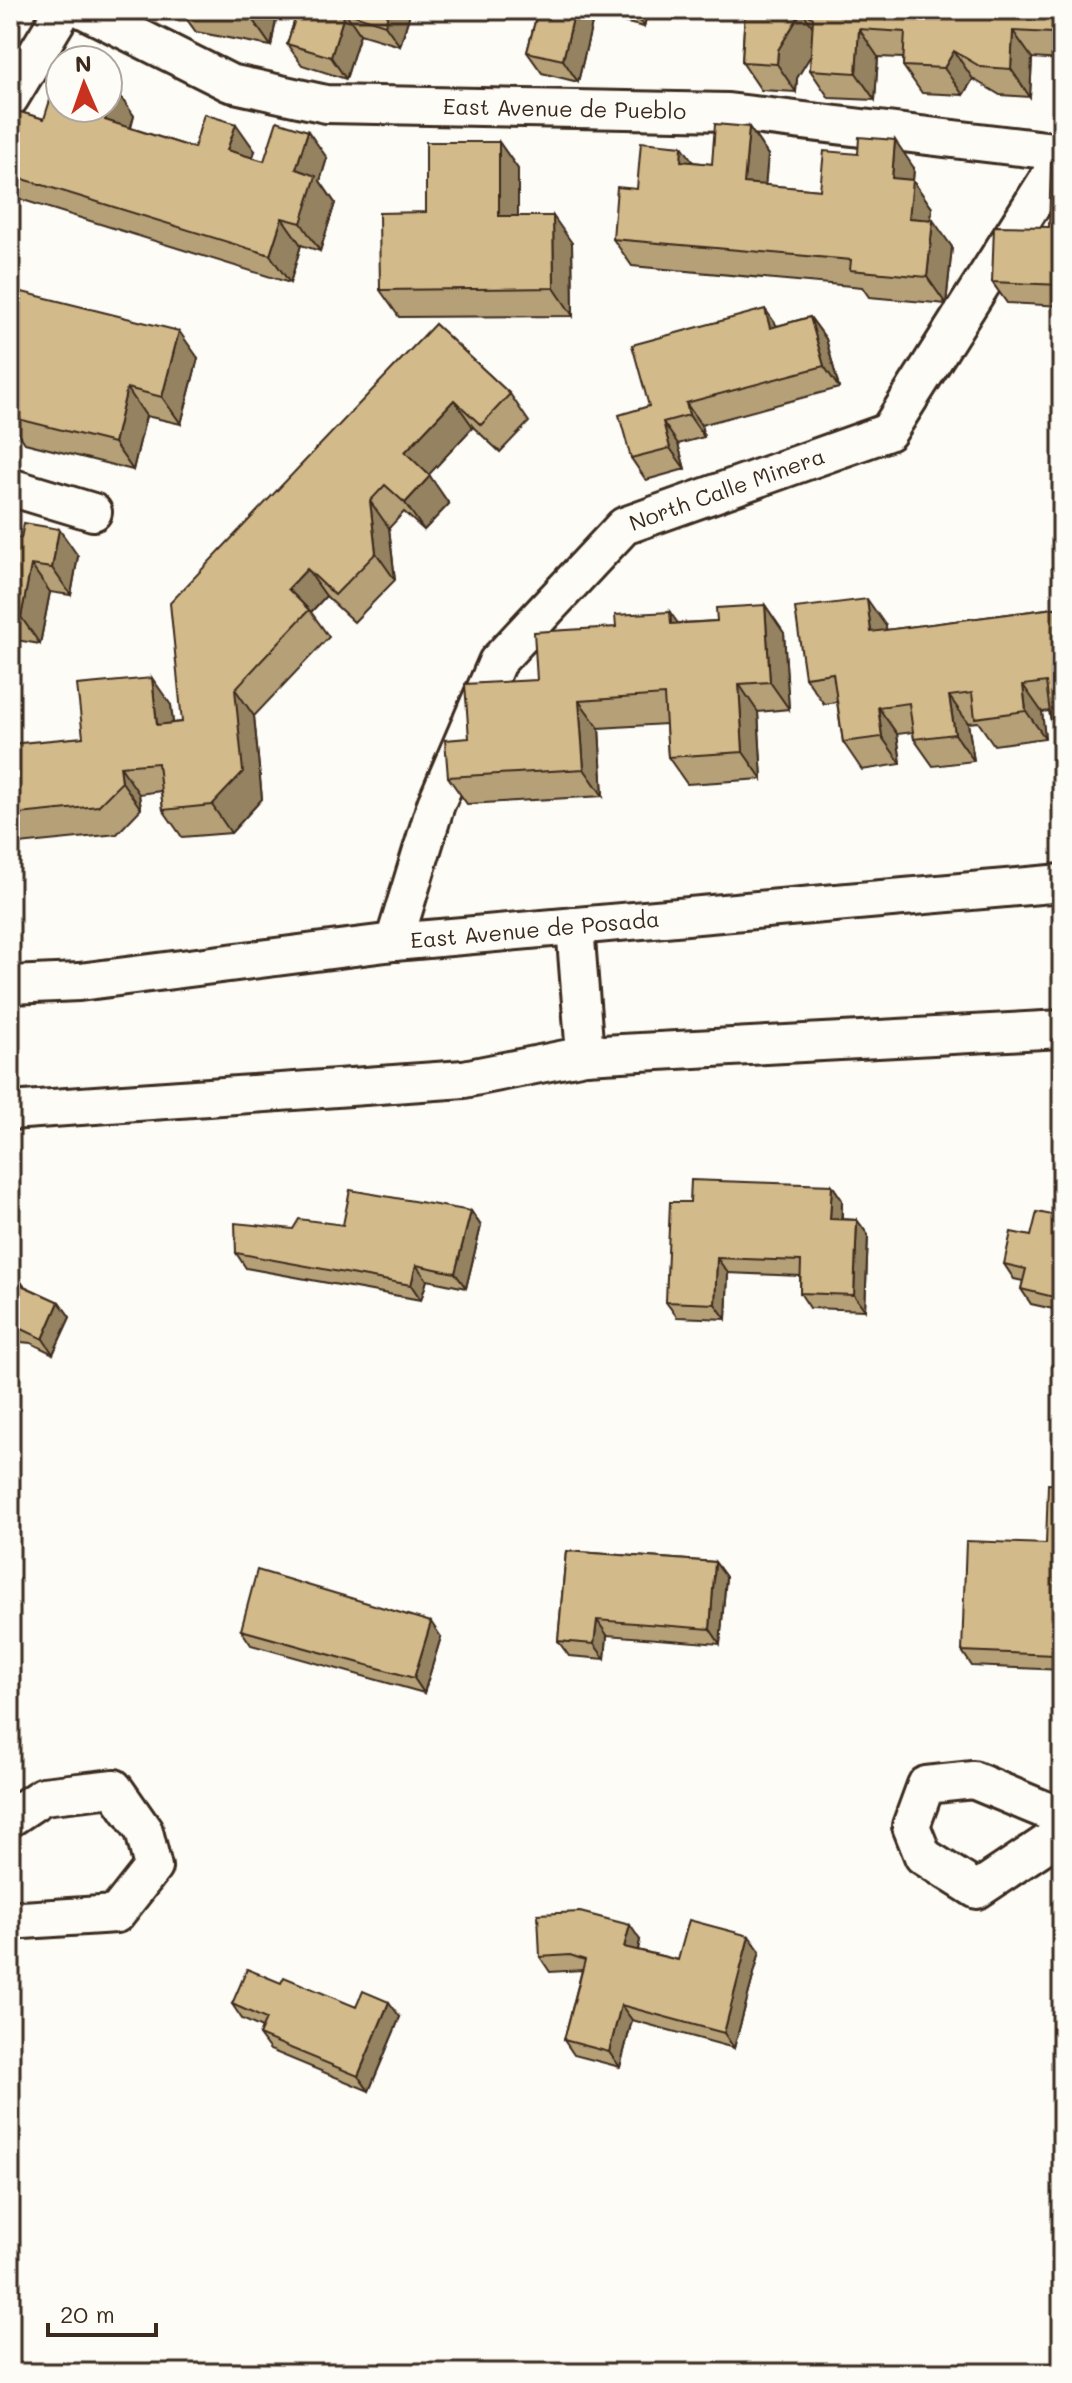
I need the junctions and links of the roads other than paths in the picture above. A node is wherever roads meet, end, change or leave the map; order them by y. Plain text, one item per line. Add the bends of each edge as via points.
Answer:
1 (63, 10) edge
2 (84, 10) edge
3 (10, 98) edge
4 (1062, 155) edge
5 (10, 487) edge
6 (93, 512) dead end
7 (1062, 883) edge
8 (575, 926) junction
9 (394, 942) junction
10 (10, 985) edge
11 (1062, 1029) edge
12 (585, 1055) junction
13 (10, 1111) edge
14 (1062, 1817) edge
15 (10, 1818) edge
16 (1062, 1833) edge
17 (10, 1918) edge

1 - 3 street
2 - 4 street, East Avenue de Pueblo via 230,83 326,104 728,112
4 - 9 street, North Calle Minera via 888,432 624,526 497,662 436,804
5 - 6 street
7 - 8 street, East Avenue de Posada
8 - 9 street, East Avenue de Posada
8 - 12 street
9 - 10 street, East Avenue de Posada via 79,982
11 - 12 street
12 - 13 street via 464,1079
14 - 16 street via 973,1780 926,1785 911,1826 923,1856 977,1890
15 - 17 street via 43,1796 114,1788 144,1831 153,1867 116,1914

